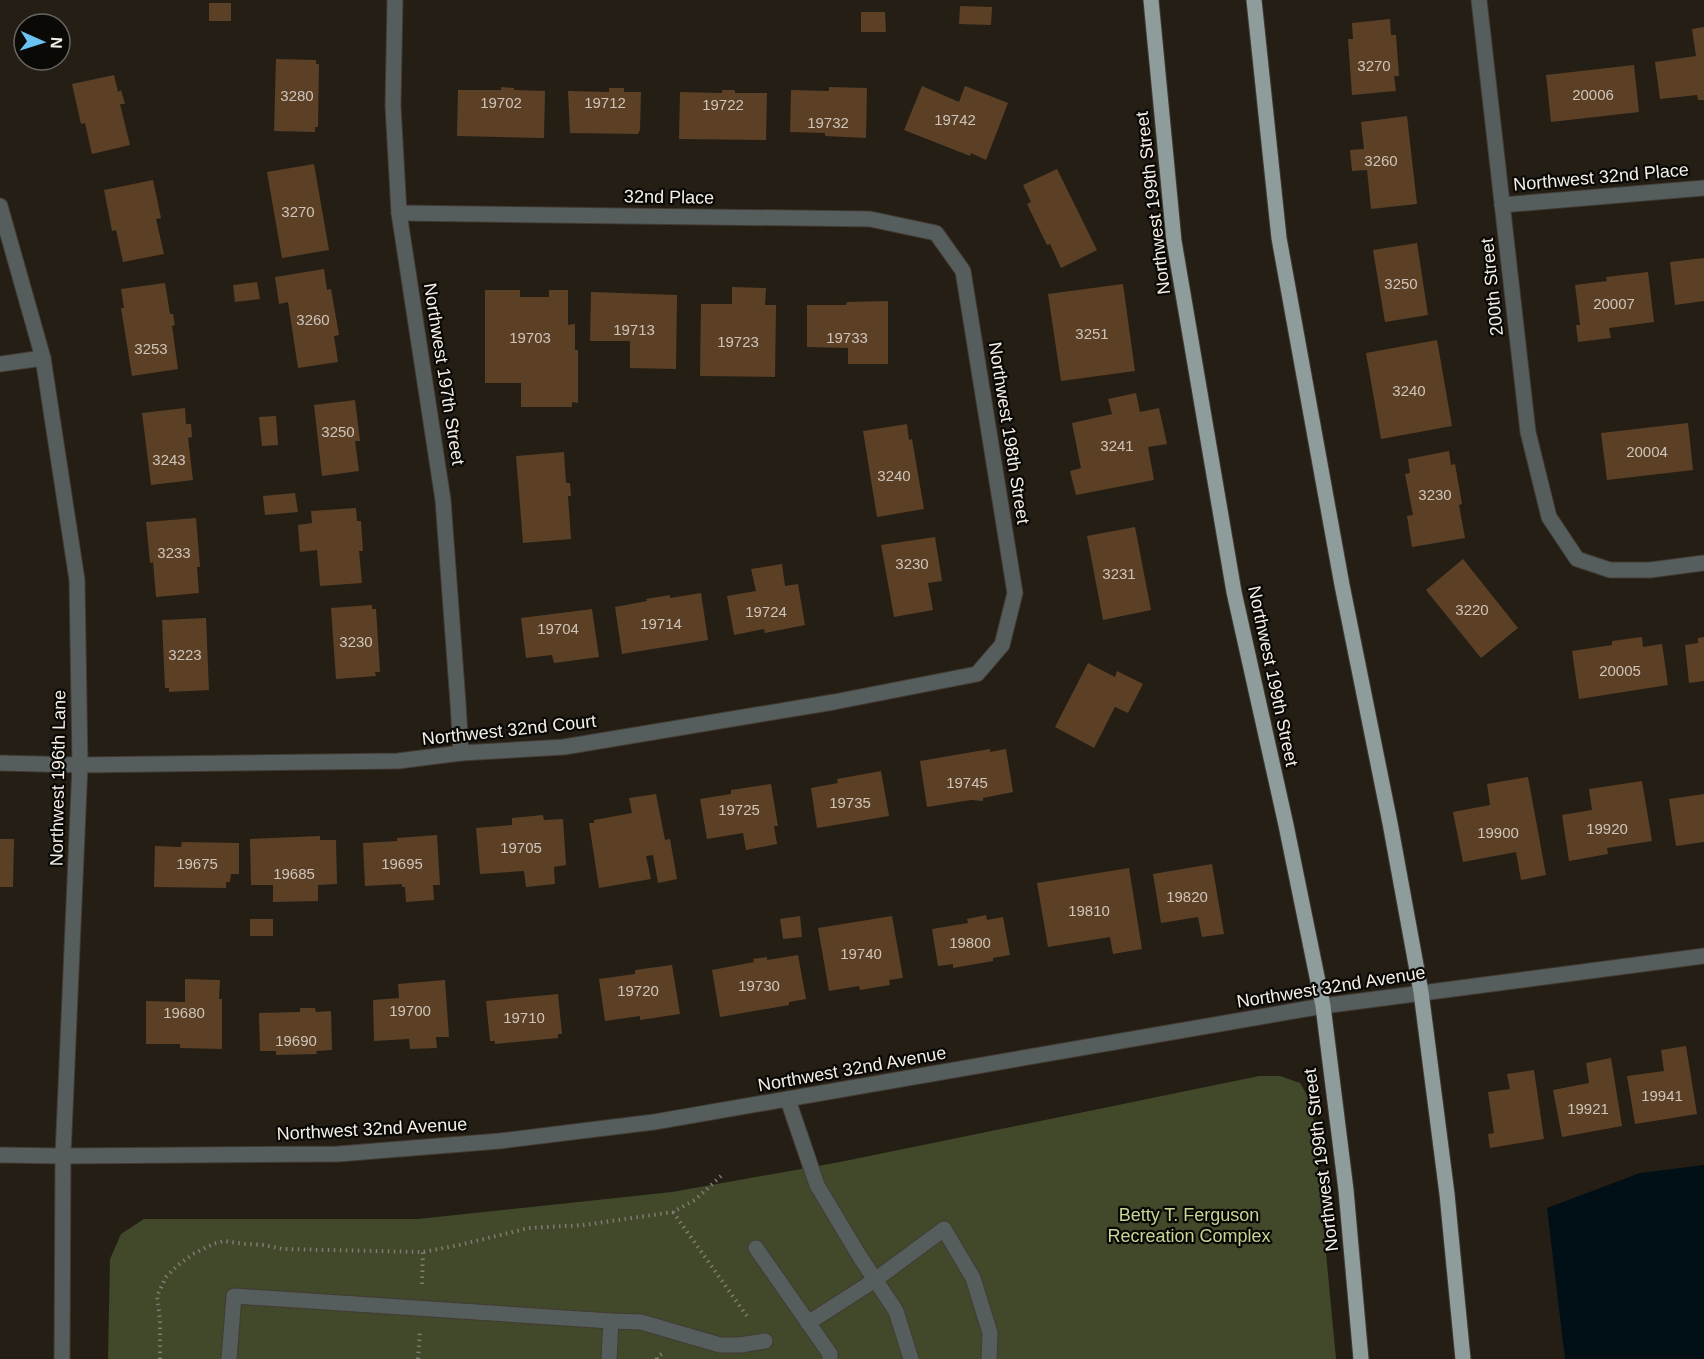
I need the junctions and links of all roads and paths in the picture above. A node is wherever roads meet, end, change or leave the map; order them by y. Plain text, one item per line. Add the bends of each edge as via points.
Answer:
1 (395, 0) edge
2 (1151, 0) edge
3 (1254, 0) edge
4 (1479, 0) edge
5 (1704, 188) edge
6 (1502, 205) junction
7 (0, 206) edge
8 (399, 213) junction
9 (936, 233) joint
10 (43, 358) junction
11 (0, 364) edge
12 (1704, 563) edge
13 (1002, 645) joint
14 (460, 753) junction
15 (0, 763) edge
16 (80, 765) junction
17 (1704, 956) edge
18 (1421, 992) junction
19 (1323, 1006) junction
20 (788, 1100) junction
21 (0, 1155) edge
22 (63, 1156) junction
23 (721, 1176) dead end
24 (674, 1212) junction
25 (756, 1248) dead end
26 (423, 1252) junction
27 (875, 1280) junction
28 (422, 1289) dead end
29 (611, 1321) junction
30 (808, 1323) junction
31 (753, 1325) dead end
32 (420, 1330) dead end
33 (765, 1341) dead end
34 (62, 1359) edge
35 (160, 1359) edge
36 (229, 1359) edge
37 (418, 1359) edge
38 (609, 1359) edge
39 (830, 1359) edge
40 (911, 1359) edge
41 (989, 1359) edge
42 (1361, 1359) edge
43 (1463, 1359) edge

1 - 8 street, Northwest 197th Street via 393,106
2 - 19 main road, Northwest 199th Street via 1174,241 1234,592
3 - 18 main road via 1279,238
4 - 6 street, 200th Street
5 - 6 street, Northwest 32nd Place
6 - 12 street, 200th Street via 1528,432 1549,517 1577,559 1610,570
7 - 10 street, Northwest 196th Lane
8 - 9 street, 32nd Place via 870,219
8 - 14 street, Northwest 197th Street via 443,500
9 - 13 street, Northwest 198th Street via 963,271 1015,593
10 - 11 street
10 - 16 street, Northwest 196th Lane via 77,580
13 - 14 street, Northwest 32nd Court via 977,674 564,747
14 - 16 street, Northwest 32nd Court via 398,761
15 - 16 street, Northwest 32nd Court
16 - 22 street, Northwest 196th Lane
17 - 18 street, Northwest 32nd Avenue
18 - 19 street, Northwest 32nd Avenue
18 - 43 main road
19 - 20 street, Northwest 32nd Avenue
19 - 42 main road, Northwest 199th Street via 1346,1190
20 - 22 street, Northwest 32nd Avenue via 501,1142 338,1154
20 - 27 street via 816,1185
21 - 22 street, Northwest 32nd Avenue
22 - 34 street, Northwest 196th Lane
23 - 24 path
24 - 26 path via 584,1225 529,1228
24 - 31 path
25 - 30 street
26 - 28 path
26 - 35 path via 282,1249 224,1241 213,1244 178,1265 166,1277 157,1296
27 - 30 street
27 - 40 street via 896,1311
27 - 41 street via 944,1230 973,1278 990,1333
29 - 33 street via 641,1322 720,1345
29 - 36 street via 234,1296
29 - 38 street
30 - 39 street
32 - 37 path

